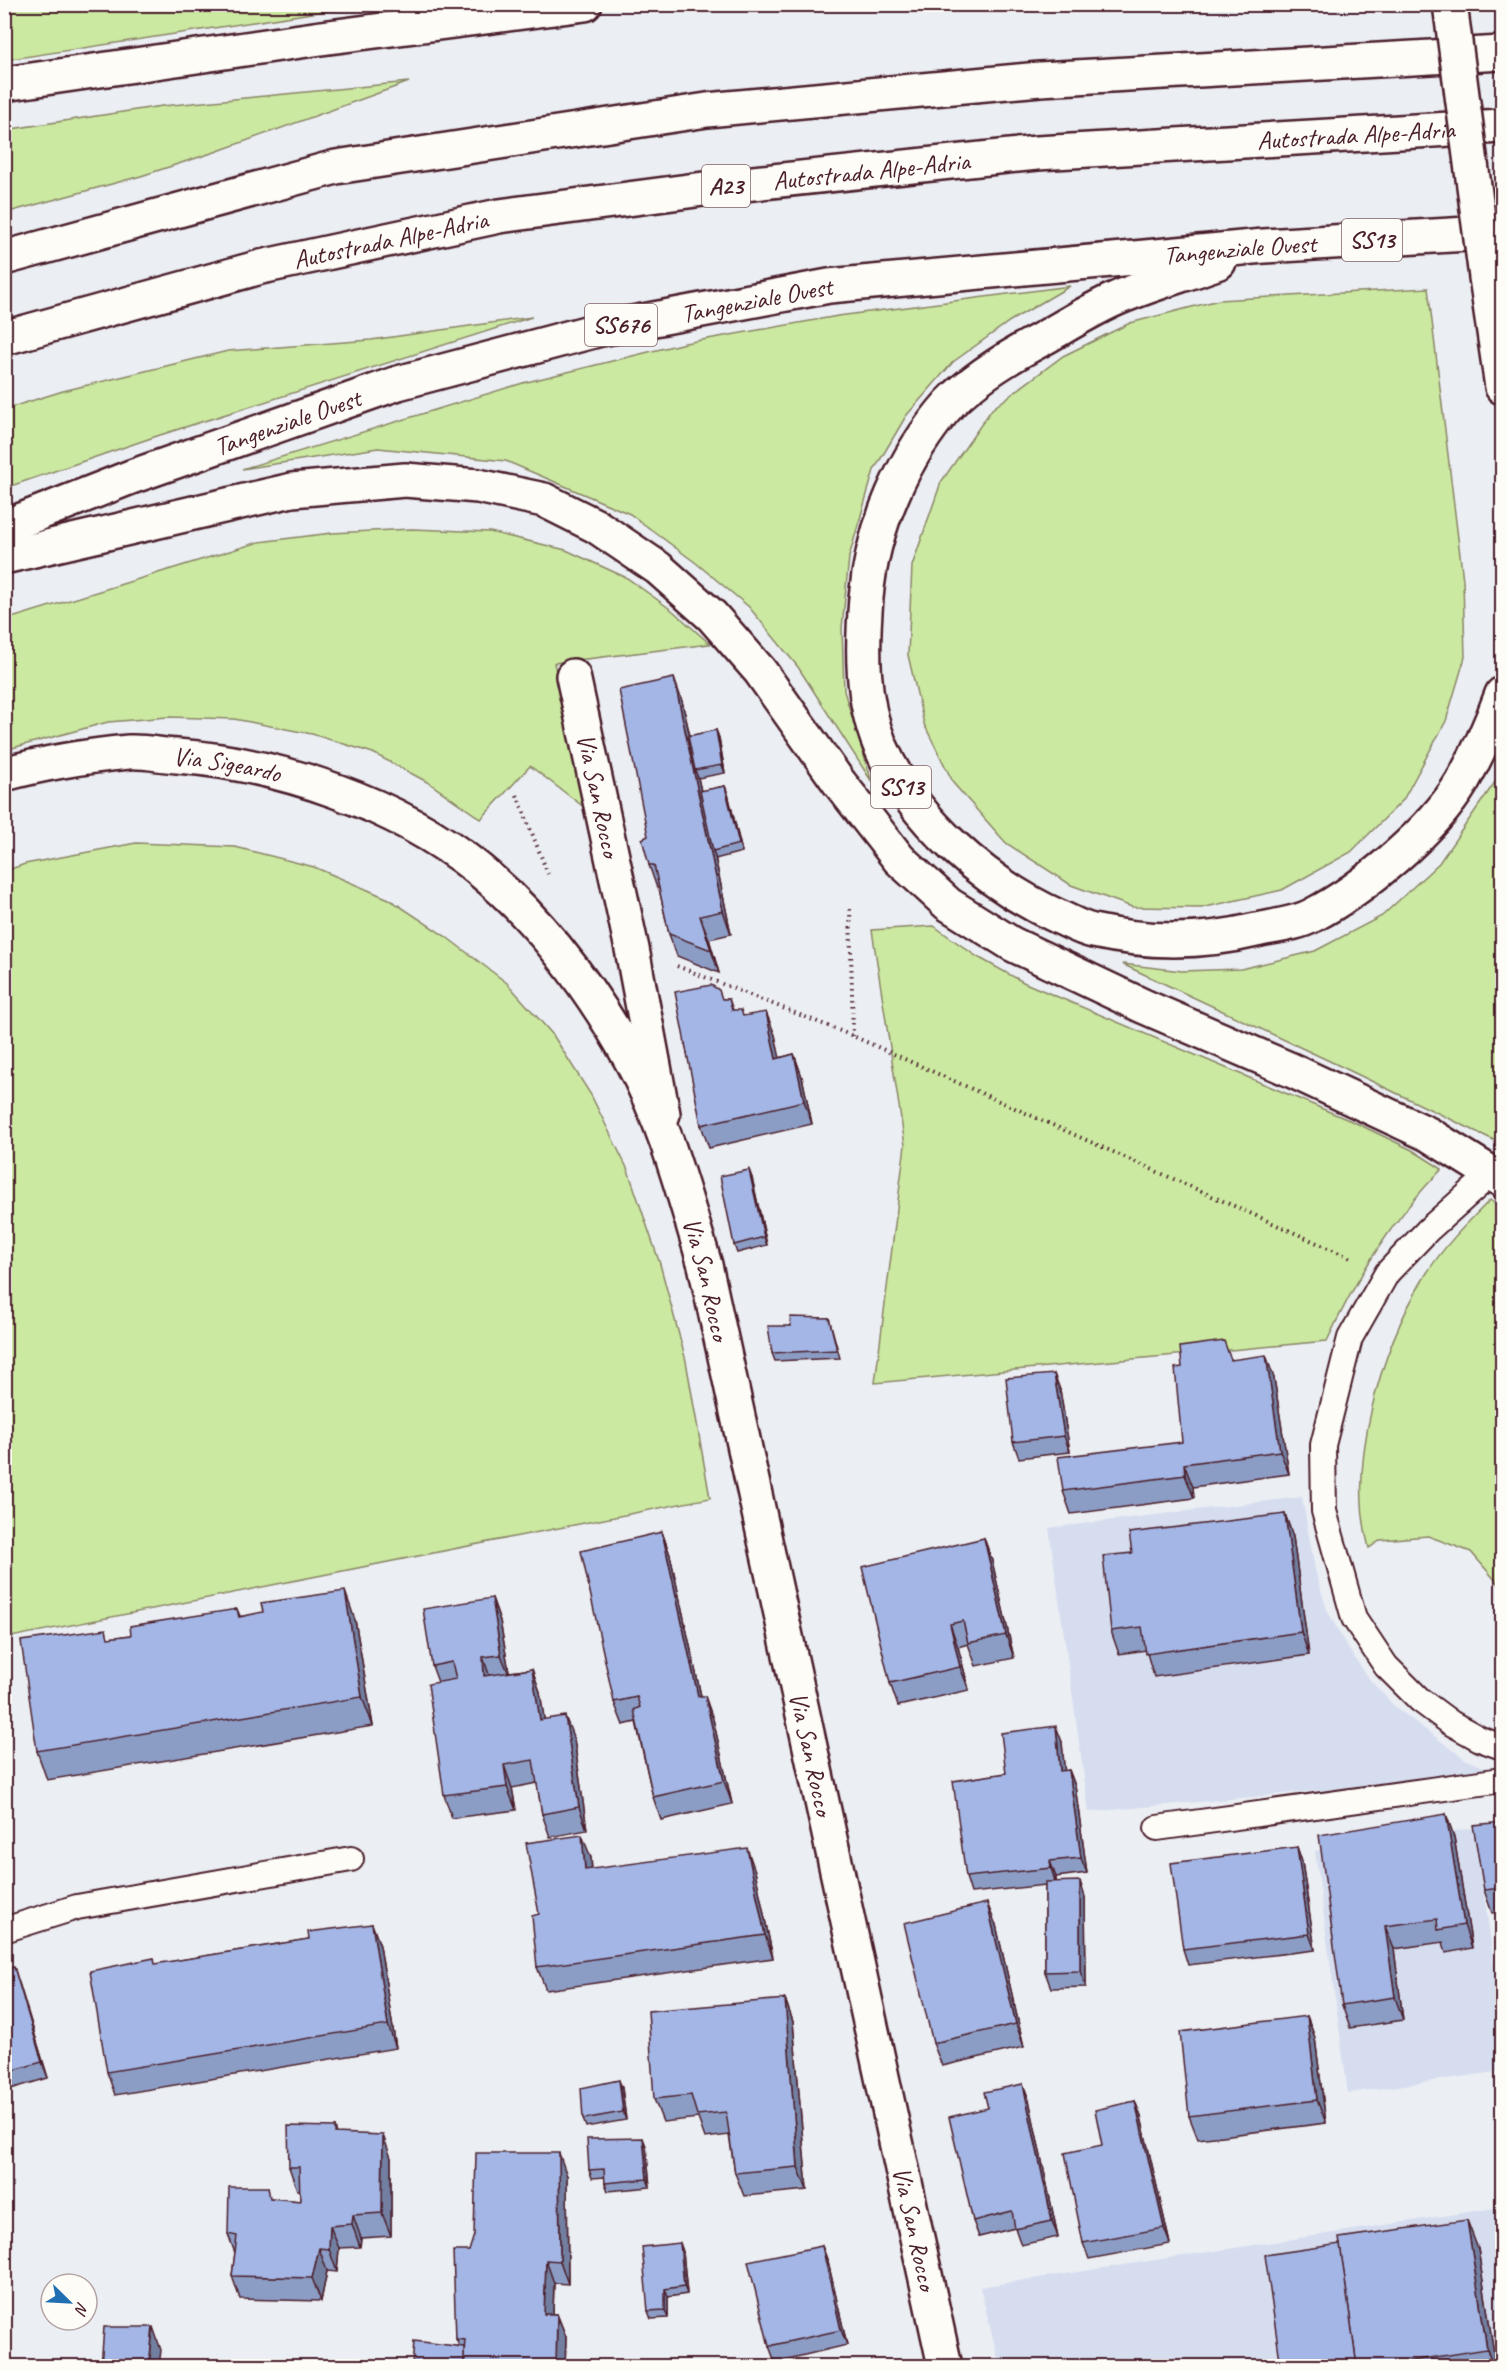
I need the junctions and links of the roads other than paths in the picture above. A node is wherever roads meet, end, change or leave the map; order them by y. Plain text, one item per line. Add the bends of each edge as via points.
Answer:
1 (585, 4) edge
2 (1450, 4) edge
3 (1503, 53) edge
4 (4, 84) edge
5 (1503, 126) edge
6 (1503, 231) edge
7 (1264, 246) junction
8 (4, 258) edge
9 (4, 338) edge
10 (1503, 387) edge
11 (4, 527) edge
12 (4, 557) edge
13 (573, 676) dead end
14 (1503, 694) edge
15 (4, 774) edge
16 (438, 841) joint
17 (668, 1142) junction
18 (1497, 1176) edge
19 (1503, 1747) edge
20 (1503, 1780) edge
21 (1157, 1828) dead end
22 (351, 1859) dead end
23 (4, 1930) edge
24 (945, 2367) edge

1 - 4 main road
2 - 10 main road, bridge
3 - 8 main road via 1040,79 707,110 336,167
5 - 9 main road, Autostrada Alpe-Adria / A23 via 1037,153 734,185 499,216 261,267
6 - 7 main road, Tangenziale Ovest / SS13
7 - 11 main road, Tangenziale Ovest / SS676 via 829,286 601,329 398,382 131,477
7 - 14 main road, SS13 via 1113,300 1002,361 951,402 914,452 883,519 869,570 864,628 865,692 880,744 901,786 927,820 976,866 1035,906 1090,931 1169,941 1227,937 1311,916 1372,876 1428,825 1461,784
12 - 18 main road via 292,490 405,480 478,486 544,500 596,526 658,568 712,616 760,671 838,782 899,859 948,904 1012,944 1428,1134
13 - 17 main road, Via San Rocco via 632,949
15 - 16 main road, Via Sigeardo via 131,752 214,759 295,776 376,808
16 - 17 main road, Via San Rocco via 477,868 554,944 632,1062
17 - 24 main road, Via San Rocco via 705,1265
18 - 19 lane via 1428,1230 1387,1274 1350,1338 1323,1446 1324,1511 1353,1618 1386,1666 1420,1700 1451,1723
20 - 21 lane
22 - 23 lane via 77,1907

